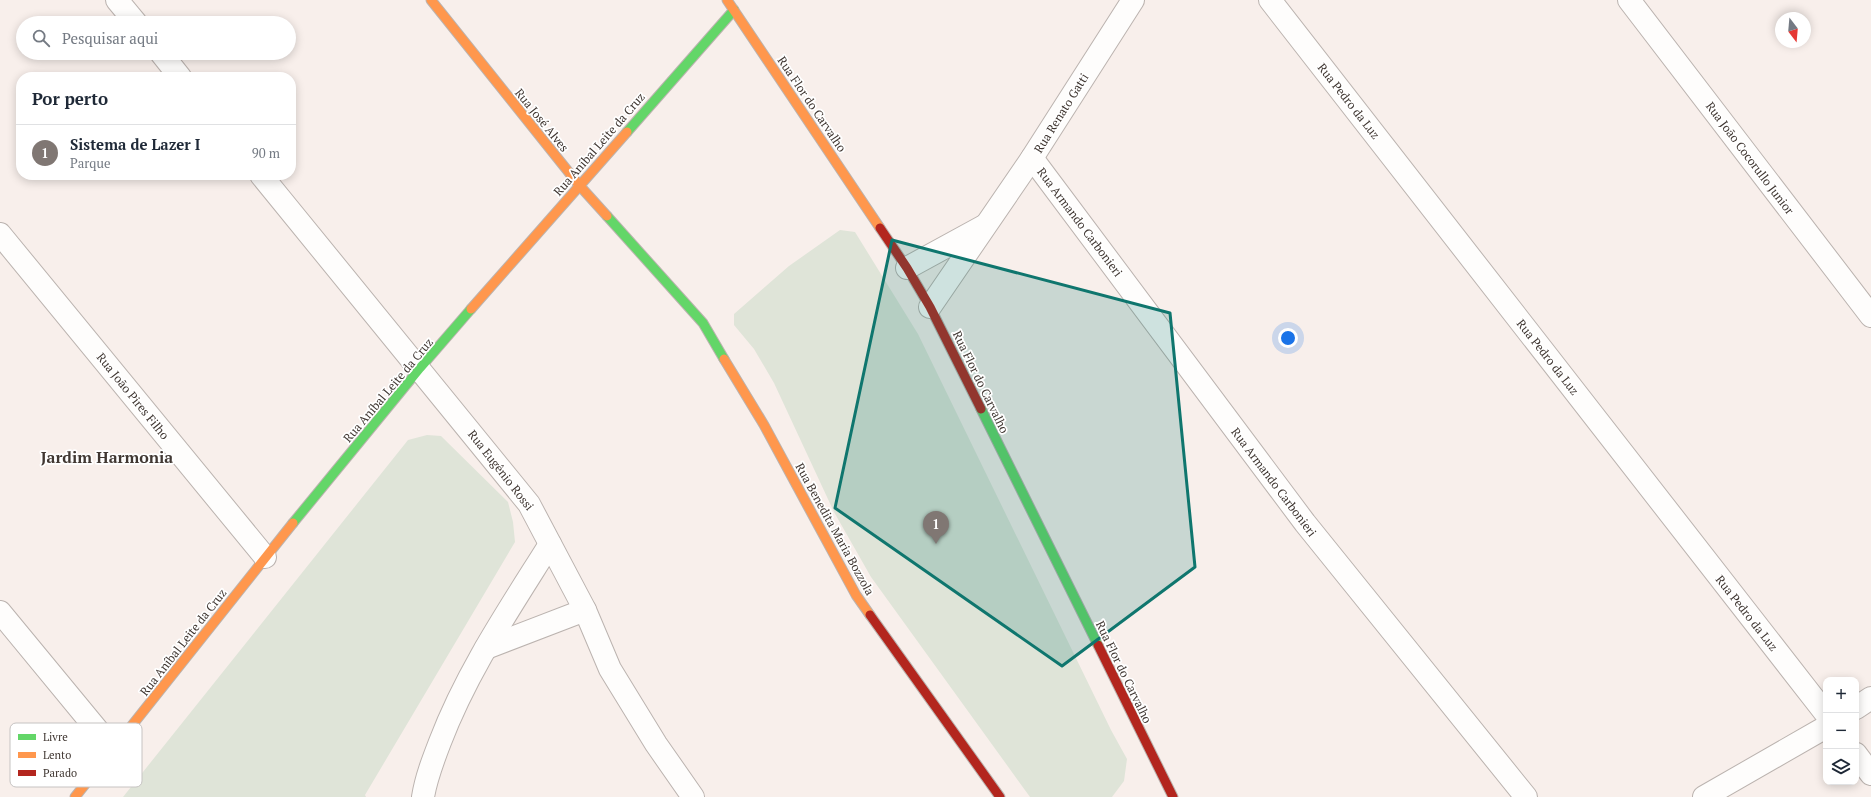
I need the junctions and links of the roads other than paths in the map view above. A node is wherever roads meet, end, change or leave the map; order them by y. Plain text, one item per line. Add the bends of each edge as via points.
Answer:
1 (117, 0) edge
2 (431, 0) edge
3 (727, 0) edge
4 (1133, 0) edge
5 (1270, 0) edge
6 (1629, 0) edge
7 (734, 10) junction
8 (130, 16) edge
9 (167, 60) edge
10 (176, 72) edge
11 (1032, 158) junction
12 (265, 180) edge
13 (579, 185) junction
14 (987, 224) junction
15 (0, 234) edge
16 (907, 268) junction
17 (930, 307) junction
18 (1871, 316) edge
19 (703, 323) joint
20 (420, 368) junction
21 (550, 544) junction
22 (266, 557) junction
23 (585, 610) junction
24 (0, 612) edge
25 (486, 648) junction
26 (1871, 698) edge
27 (1859, 706) edge
28 (1825, 713) edge
29 (92, 723) edge
30 (134, 723) edge
31 (1823, 729) edge
32 (1859, 758) edge
33 (1871, 774) edge
34 (83, 787) edge
35 (1172, 796) edge
36 (75, 797) edge
37 (423, 797) edge
38 (693, 797) edge
39 (1000, 797) edge
40 (1526, 797) edge
41 (1704, 797) edge

1 - 8 street
2 - 13 street, Rua José Alves
3 - 7 street, Rua Flor do Carvalho
4 - 11 street, Rua Renato Gatti
5 - 28 street, Rua Pedro da Luz
6 - 18 street, Rua João Cocorullo Junior
7 - 13 street, Rua Aníbal Leite da Cruz
7 - 16 street, Rua Flor do Carvalho
9 - 10 street
11 - 14 street, Rua Renato Gatti
11 - 40 street, Rua Armando Carbonieri via 1305,523
12 - 20 street, Rua Eugênio Rossi
13 - 19 street, Rua José Alves
13 - 20 street, Rua Aníbal Leite da Cruz
14 - 16 street, Rua Renato Gatti
14 - 17 street, Rua Renato Gatti
15 - 22 street, Rua João Pires Filho
16 - 17 street, Rua Flor do Carvalho
17 - 35 street, Rua Flor do Carvalho
19 - 39 street, Rua Benedita Maria Bozzola via 764,425 856,594
20 - 21 street, Rua Eugênio Rossi via 529,504
20 - 22 street, Rua Aníbal Leite da Cruz
21 - 23 street, Rua Eugênio Rossi
21 - 25 street
22 - 30 street, Rua Aníbal Leite da Cruz
23 - 25 street
23 - 38 street, Rua Eugênio Rossi via 610,669 656,744
24 - 29 street
25 - 37 street via 453,708 425,780
26 - 27 street
31 - 41 street
32 - 33 street
34 - 36 street, Rua Aníbal Leite da Cruz

